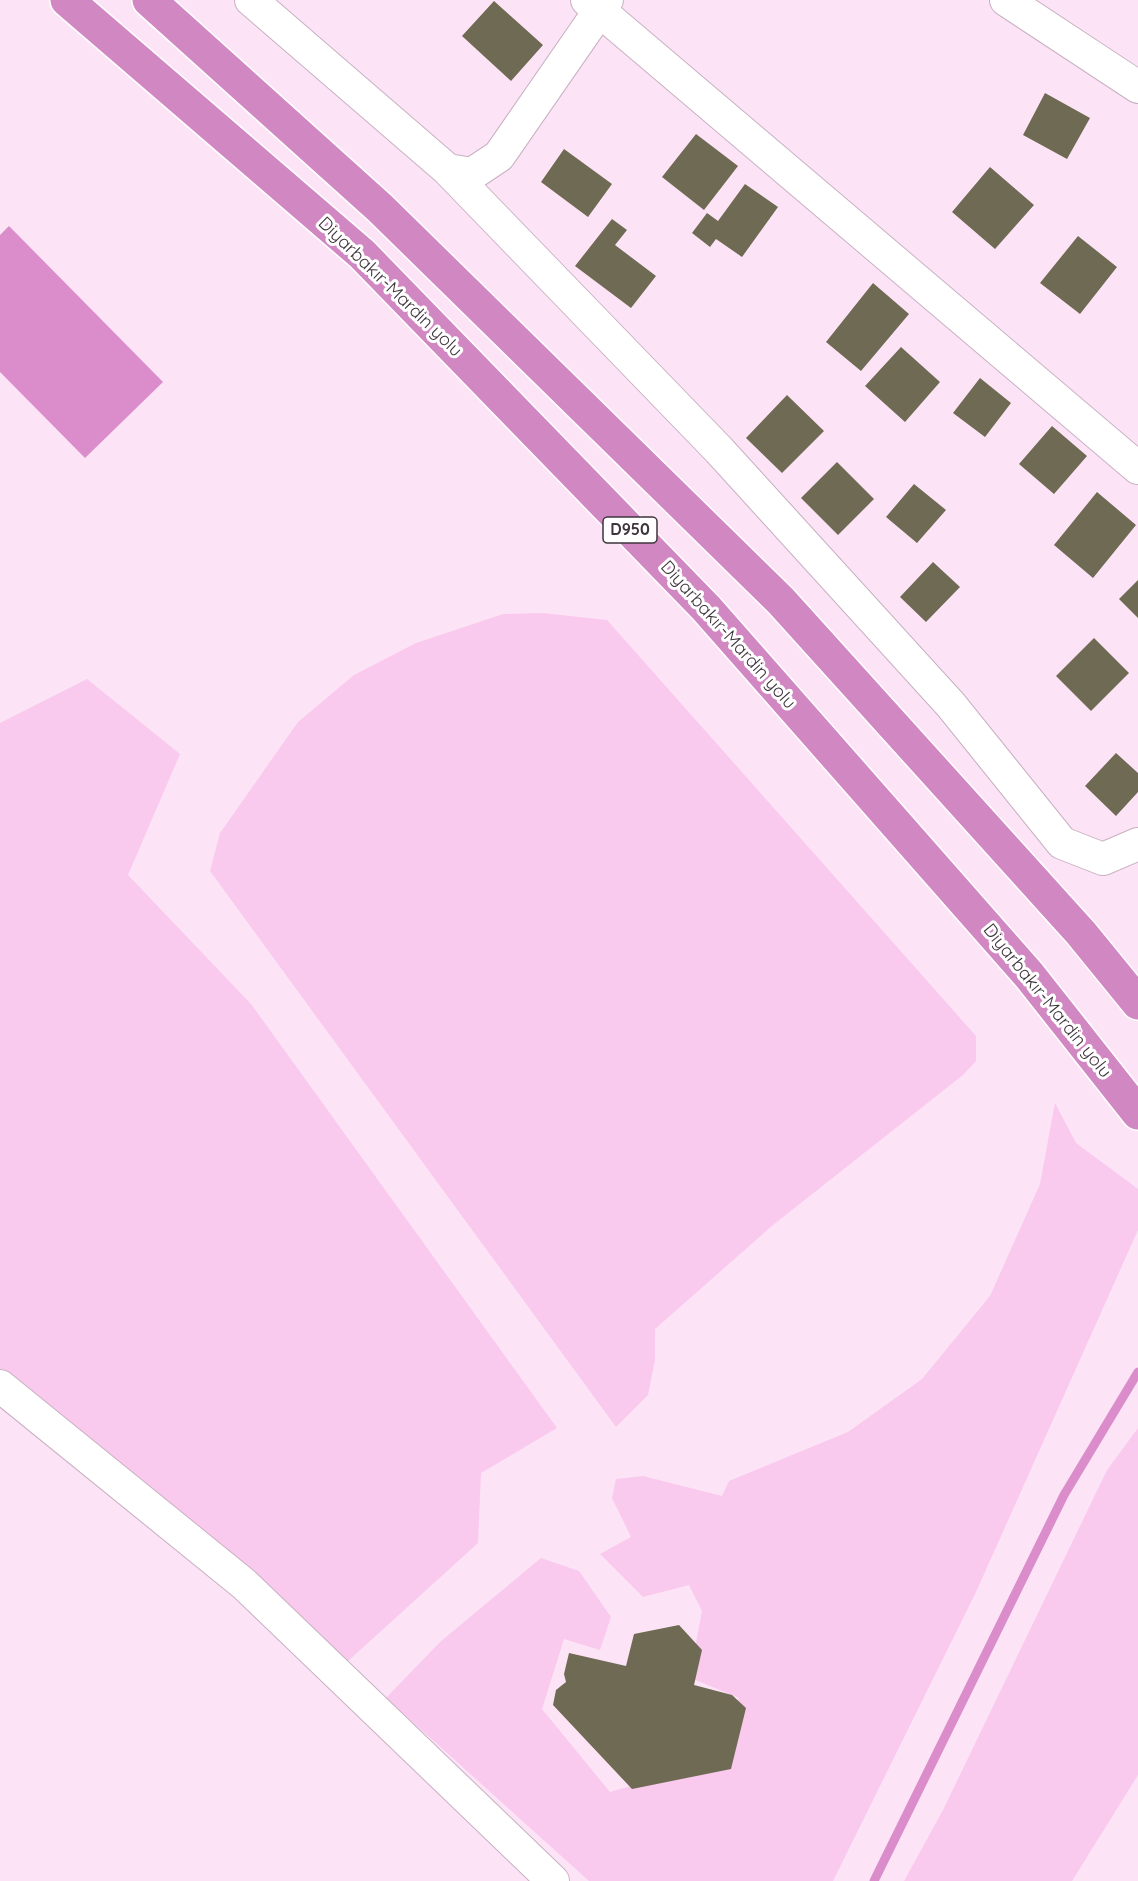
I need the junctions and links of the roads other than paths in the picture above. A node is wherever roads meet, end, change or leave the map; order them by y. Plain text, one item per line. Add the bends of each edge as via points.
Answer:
1 (67, 0) edge
2 (149, 0) edge
3 (251, 0) edge
4 (1006, 0) edge
5 (598, 4) edge
6 (1138, 87) edge
7 (448, 170) junction
8 (1138, 468) edge
9 (1138, 844) edge
10 (1138, 1003) edge
11 (1138, 1113) edge
12 (0, 1386) edge
13 (554, 1881) edge

1 - 11 highway, Diyarbakır-Mardin yolu / D950 via 362,254 706,608 1029,975
2 - 10 highway, D950 via 381,208 781,601 1081,933
3 - 7 street
4 - 6 street
5 - 7 street via 499,156 472,174
5 - 8 street
7 - 9 street via 735,468 951,705 1062,843 1102,860
12 - 13 street via 244,1584

